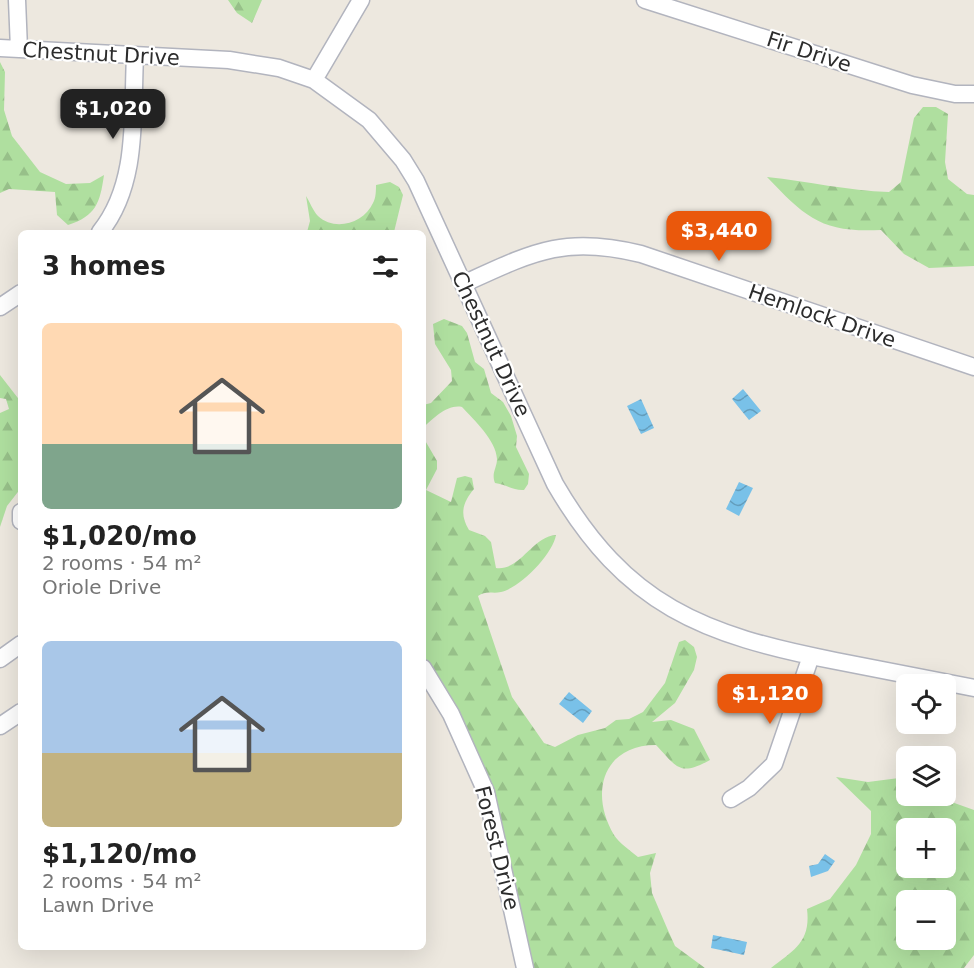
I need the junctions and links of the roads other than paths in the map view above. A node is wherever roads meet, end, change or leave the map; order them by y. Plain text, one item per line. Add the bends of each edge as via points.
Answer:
1 (17, 0) edge
2 (361, 0) edge
3 (645, 0) edge
4 (0, 48) edge
5 (19, 49) junction
6 (135, 56) junction
7 (314, 80) junction
8 (974, 94) edge
9 (101, 230) edge
10 (463, 284) junction
11 (18, 295) edge
12 (0, 307) edge
13 (974, 368) edge
14 (18, 646) edge
15 (811, 656) junction
16 (0, 659) edge
17 (426, 673) edge
18 (974, 688) edge
19 (18, 714) edge
20 (0, 726) edge
21 (731, 799) dead end
22 (525, 968) edge

1 - 5 street
2 - 7 street
3 - 8 street, Fir Drive via 912,85
4 - 5 street, Chestnut Drive
5 - 6 street, Chestnut Drive
6 - 7 street, Chestnut Drive via 252,63
6 - 9 street via 125,185 120,202
7 - 10 street, Chestnut Drive via 369,120 403,160
10 - 13 street, Hemlock Drive via 533,253 582,244 608,246
10 - 15 street, Chestnut Drive via 555,484 574,518 602,552 647,593 704,626 758,645
11 - 12 street
14 - 16 street
15 - 18 street, Chestnut Drive
15 - 21 street via 774,764
17 - 22 street, Forest Drive via 451,714 486,792
19 - 20 street

